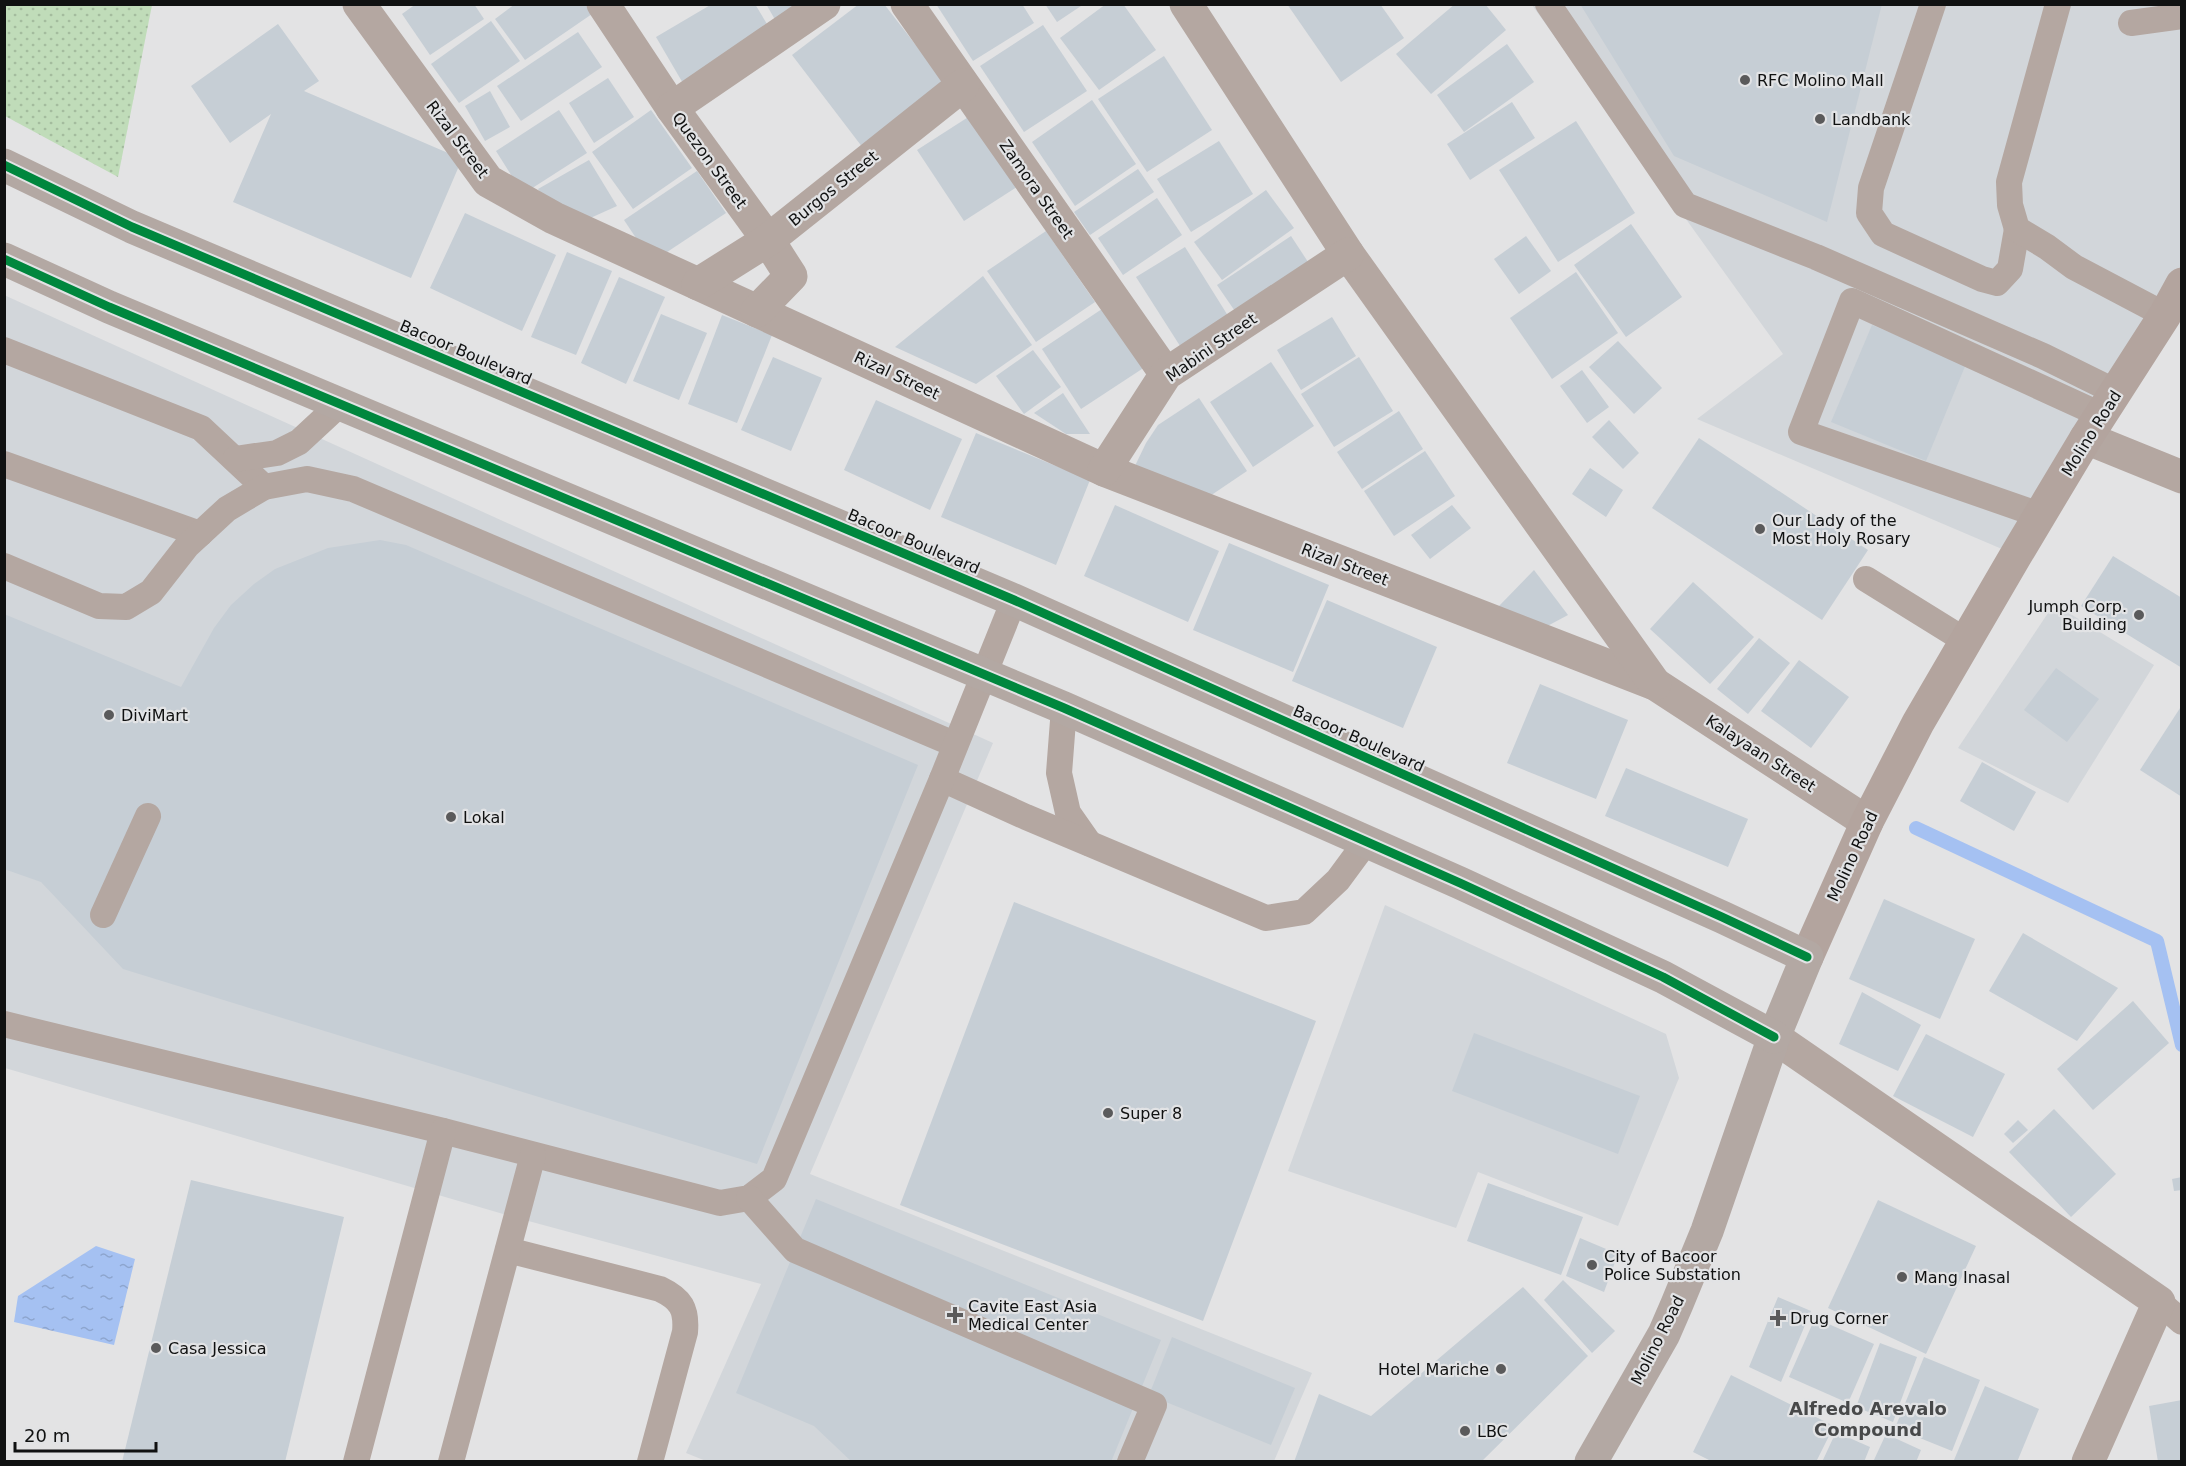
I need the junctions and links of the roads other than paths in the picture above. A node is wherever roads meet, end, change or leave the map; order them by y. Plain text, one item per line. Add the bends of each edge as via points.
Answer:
1 (359, 4) edge
2 (603, 4) edge
3 (824, 4) edge
4 (908, 4) edge
5 (1186, 4) edge
6 (1548, 4) edge
7 (1933, 4) edge
8 (2058, 4) edge
9 (2181, 16) edge
10 (2131, 23) dead end
11 (963, 85) junction
12 (672, 108) junction
13 (4, 165) edge
14 (2018, 230) junction
15 (768, 240) junction
16 (1348, 254) junction
17 (4, 259) edge
18 (698, 284) junction
19 (2181, 284) edge
20 (757, 311) junction
21 (2165, 315) junction
22 (4, 350) edge
23 (1166, 374) junction
24 (340, 404) junction
25 (2101, 415) junction
26 (235, 459) junction
27 (4, 464) edge
28 (1104, 470) junction
29 (2181, 477) edge
30 (264, 487) junction
31 (2040, 515) junction
32 (200, 534) junction
33 (4, 566) edge
34 (1866, 579) dead end
35 (1014, 600) junction
36 (1966, 641) junction
37 (984, 673) junction
38 (1655, 684) junction
39 (1064, 708) junction
40 (954, 744) junction
41 (942, 779) junction
42 (147, 816) dead end
43 (1867, 822) junction
44 (1366, 842) junction
45 (1089, 843) junction
46 (103, 915) dead end
47 (1807, 957) junction
48 (4, 1024) edge
49 (1774, 1037) junction
50 (443, 1131) junction
51 (533, 1155) junction
52 (748, 1198) junction
53 (508, 1250) junction
54 (2170, 1312) edge
55 (356, 1461) edge
56 (451, 1461) edge
57 (650, 1461) edge
58 (1130, 1461) edge
59 (1591, 1461) edge
60 (2088, 1461) edge

1 - 18 street, Rizal Street via 488,181 554,218
2 - 12 street, Quezon Street
3 - 12 street
4 - 11 street, Zamora Street
5 - 16 street
6 - 25 lane via 1685,205 2043,356
7 - 14 lane via 1871,188 1869,213 1883,234 1997,283 2010,269
8 - 14 lane via 2009,182 2010,205
9 - 10 lane
11 - 15 street, Burgos Street
11 - 23 street, Zamora Street
12 - 15 street, Quezon Street
13 - 35 main road, Bacoor Boulevard via 132,227
14 - 21 lane via 2074,267
15 - 18 street, Burgos Street
15 - 20 street, Quezon Street via 791,276
16 - 23 street, Mabini Street
16 - 38 street
17 - 24 main road
18 - 20 street, Rizal Street
19 - 21 main road, Molino Road
20 - 28 street, Rizal Street
21 - 25 main road, Molino Road
22 - 26 lane via 201,428
23 - 28 street, Mabini Street
24 - 26 lane via 299,442 277,453
24 - 37 main road
25 - 29 street
25 - 31 main road, Molino Road
25 - 31 lane via 1852,301 1801,432
26 - 30 lane
27 - 32 lane
28 - 38 street, Rizal Street
30 - 32 lane via 227,509
30 - 40 lane via 307,479 352,489
31 - 36 main road, Molino Road
32 - 33 lane via 150,592 126,607 99,606
34 - 36 lane
35 - 37 lane
35 - 47 main road, Bacoor Boulevard
36 - 43 main road, Molino Road via 1917,723
37 - 39 main road
37 - 40 lane
38 - 43 street, Kalayaan Street
39 - 44 main road
39 - 45 lane via 1059,773 1068,813
40 - 41 lane
41 - 45 lane
41 - 52 lane via 774,1179
42 - 46 lane
43 - 47 main road, Molino Road
44 - 45 lane via 1338,880 1304,912 1266,918
44 - 49 main road via 1663,977
47 - 49 main road, Molino Road
48 - 50 lane
49 - 54 street
49 - 59 main road, Molino Road via 1707,1231 1677,1304 1664,1334
50 - 51 lane
50 - 55 lane
51 - 52 lane via 720,1203
51 - 53 lane
52 - 58 lane via 795,1250 1154,1405
53 - 56 lane
53 - 57 lane via 660,1289 681,1305 686,1318 685,1332
54 - 60 street

